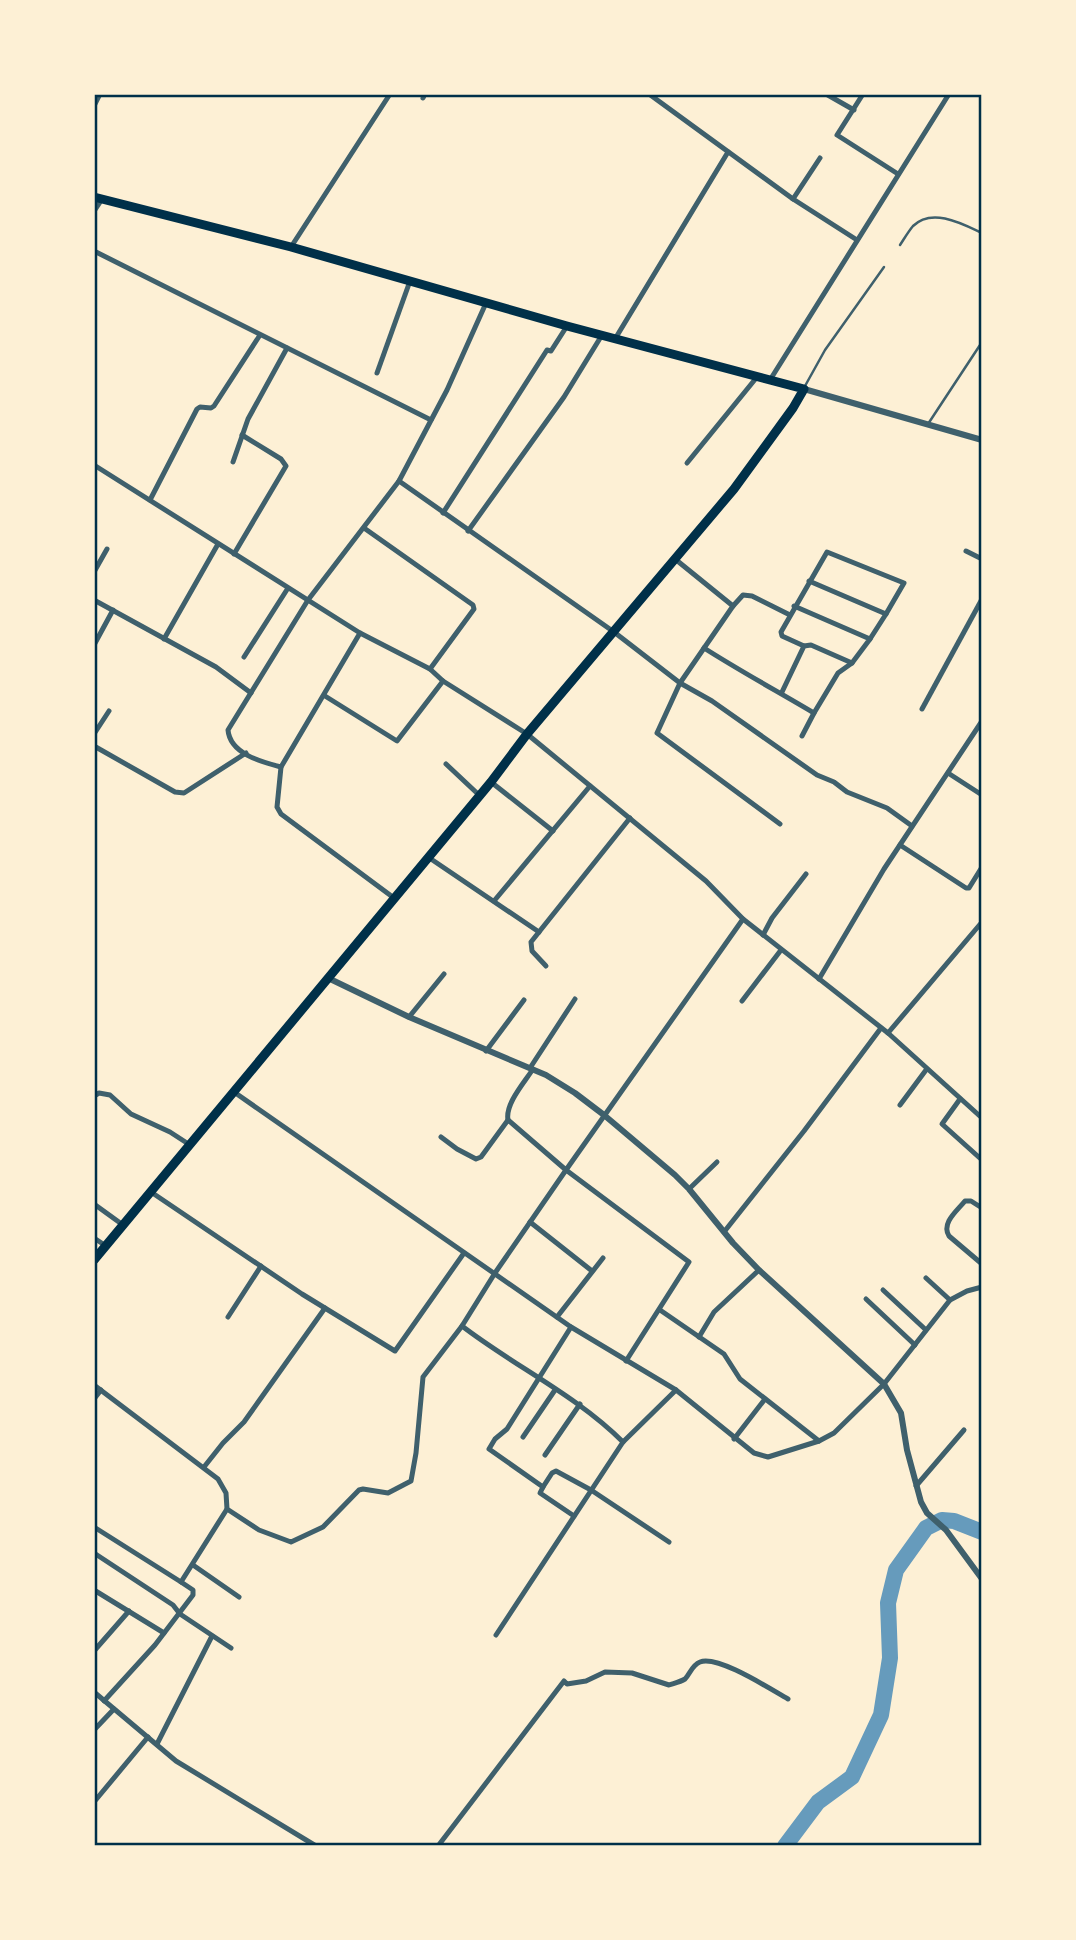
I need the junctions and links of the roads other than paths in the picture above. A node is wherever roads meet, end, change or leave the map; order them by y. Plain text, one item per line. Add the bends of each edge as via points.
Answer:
1 (100, 94) edge
2 (390, 94) edge
3 (649, 94) edge
4 (826, 94) edge
5 (863, 94) edge
6 (939, 94) edge
7 (947, 97) edge
8 (94, 106) edge
9 (854, 110) junction
10 (728, 152) junction
11 (820, 158) dead end
12 (898, 174) junction
13 (98, 198) edge
14 (793, 199) junction
15 (94, 211) edge
16 (982, 233) edge
17 (857, 240) junction
18 (900, 245) dead end
19 (291, 247) junction
20 (94, 251) edge
21 (884, 268) dead end
22 (410, 281) junction
23 (486, 303) junction
24 (567, 326) junction
25 (260, 335) junction
26 (601, 335) junction
27 (615, 339) junction
28 (982, 342) edge
29 (287, 348) junction
30 (377, 373) dead end
31 (757, 377) junction
32 (770, 380) junction
33 (804, 389) junction
34 (431, 420) junction
35 (928, 424) junction
36 (242, 435) junction
37 (982, 440) edge
38 (233, 462) dead end
39 (687, 463) dead end
40 (94, 465) edge
41 (399, 481) junction
42 (150, 500) junction
43 (443, 513) junction
44 (364, 528) junction
45 (468, 531) junction
46 (218, 544) junction
47 (107, 549) dead end
48 (966, 551) dead end
49 (234, 554) junction
50 (675, 559) junction
51 (982, 559) edge
52 (94, 572) edge
53 (808, 581) junction
54 (288, 587) junction
55 (982, 599) edge
56 (308, 600) junction
57 (95, 603) edge
58 (733, 606) junction
59 (794, 606) junction
60 (113, 610) junction
61 (886, 614) junction
62 (790, 615) junction
63 (614, 632) junction
64 (360, 633) junction
65 (164, 639) junction
66 (870, 639) junction
67 (94, 645) edge
68 (804, 646) junction
69 (704, 648) junction
70 (244, 657) dead end
71 (852, 663) junction
72 (430, 668) junction
73 (443, 681) junction
74 (680, 683) junction
75 (782, 692) junction
76 (251, 693) junction
77 (325, 696) junction
78 (922, 709) dead end
79 (108, 711) dead end
80 (814, 712) junction
81 (982, 721) edge
82 (94, 734) edge
83 (527, 734) junction
84 (802, 736) dead end
85 (94, 746) edge
86 (246, 753) junction
87 (446, 764) dead end
88 (281, 767) junction
89 (948, 773) junction
90 (491, 782) junction
91 (590, 786) junction
92 (479, 795) junction
93 (982, 795) edge
94 (630, 818) junction
95 (780, 824) dead end
96 (912, 826) junction
97 (553, 831) junction
98 (900, 845) junction
99 (428, 857) junction
100 (982, 867) edge
101 (806, 874) dead end
102 (394, 898) junction
103 (494, 901) junction
104 (743, 919) junction
105 (982, 922) edge
106 (539, 932) junction
107 (763, 936) junction
108 (781, 950) junction
109 (546, 966) dead end
110 (444, 974) dead end
111 (328, 978) junction
112 (818, 979) junction
113 (575, 999) dead end
114 (524, 1000) dead end
115 (742, 1001) dead end
116 (409, 1017) junction
117 (881, 1028) junction
118 (888, 1033) junction
119 (486, 1051) junction
120 (531, 1068) junction
121 (926, 1070) junction
122 (234, 1092) junction
123 (94, 1096) edge
124 (960, 1099) junction
125 (900, 1105) dead end
126 (604, 1115) junction
127 (982, 1118) edge
128 (508, 1120) junction
129 (442, 1137) dead end
130 (190, 1145) junction
131 (982, 1160) edge
132 (717, 1162) dead end
133 (566, 1170) junction
134 (690, 1189) junction
135 (151, 1192) junction
136 (94, 1204) edge
137 (981, 1205) edge
138 (530, 1222) junction
139 (123, 1225) junction
140 (724, 1231) junction
141 (94, 1237) edge
142 (106, 1246) junction
143 (464, 1253) junction
144 (603, 1258) dead end
145 (94, 1260) edge
146 (982, 1264) edge
147 (261, 1266) junction
148 (759, 1270) junction
149 (592, 1271) junction
150 (495, 1273) junction
151 (926, 1278) dead end
152 (982, 1287) edge
153 (883, 1290) dead end
154 (866, 1299) dead end
155 (950, 1300) junction
156 (325, 1308) junction
157 (660, 1310) junction
158 (228, 1317) dead end
159 (557, 1317) junction
160 (462, 1326) junction
161 (571, 1327) junction
162 (926, 1329) junction
163 (699, 1337) junction
164 (915, 1345) junction
165 (626, 1361) junction
166 (538, 1378) junction
167 (884, 1384) junction
168 (94, 1385) edge
169 (101, 1390) junction
170 (555, 1390) junction
171 (676, 1390) junction
172 (94, 1399) edge
173 (765, 1399) junction
174 (580, 1404) junction
175 (964, 1430) dead end
176 (523, 1437) dead end
177 (734, 1439) junction
178 (820, 1441) junction
179 (623, 1442) junction
180 (545, 1455) dead end
181 (204, 1466) junction
182 (916, 1486) junction
183 (543, 1487) junction
184 (591, 1490) junction
185 (228, 1509) junction
186 (574, 1516) junction
187 (94, 1527) edge
188 (669, 1542) dead end
189 (94, 1553) edge
190 (193, 1565) junction
191 (982, 1579) edge
192 (181, 1582) junction
193 (94, 1590) edge
194 (239, 1597) dead end
195 (128, 1611) junction
196 (180, 1614) junction
197 (164, 1633) junction
198 (496, 1635) dead end
199 (212, 1636) junction
200 (231, 1648) dead end
201 (94, 1651) edge
202 (94, 1692) edge
203 (788, 1699) dead end
204 (104, 1701) junction
205 (114, 1709) junction
206 (94, 1730) edge
207 (148, 1737) junction
208 (157, 1744) junction
209 (94, 1802) edge
210 (316, 1846) edge
211 (438, 1846) edge

1 - 8 street
2 - 19 street
3 - 10 street
4 - 9 street
5 - 9 street
6 - 7 street
7 - 12 street
9 - 12 street via 837,135
10 - 14 street
10 - 27 street
11 - 14 street
12 - 17 street
13 - 15 street
13 - 19 highway
14 - 17 street
16 - 18 lane via 952,219 929,218 915,224
17 - 32 street
19 - 22 highway
20 - 25 street
21 - 33 lane via 838,331
22 - 23 highway
22 - 30 street
23 - 24 highway
23 - 34 street
24 - 26 highway
24 - 43 street
25 - 29 street
25 - 42 street via 214,406 200,407 194,413
26 - 27 highway
26 - 45 street via 564,397
27 - 31 highway
28 - 35 lane
29 - 34 street
29 - 36 street
31 - 32 highway
31 - 39 street
32 - 33 highway
33 - 35 street
33 - 50 highway via 734,489
34 - 41 street
35 - 37 street
36 - 38 street
36 - 49 street via 286,466
40 - 42 street
41 - 43 street
41 - 44 street
42 - 46 street
43 - 45 street
44 - 56 street
44 - 72 street via 473,605
45 - 63 street
46 - 49 street
46 - 65 street
47 - 52 street
48 - 51 street
49 - 54 street
50 - 58 street
50 - 63 highway
53 - 59 street
53 - 61 street
53 - 61 street via 827,552 904,583
54 - 56 street
54 - 70 street
55 - 78 street
56 - 64 street
56 - 76 street
57 - 60 street
58 - 62 street via 743,594
58 - 69 street
59 - 62 street
59 - 66 street
60 - 65 street
60 - 67 street
61 - 66 street
62 - 68 street via 782,636
63 - 74 street
63 - 83 highway
64 - 72 street
64 - 77 street
65 - 76 street via 216,667
66 - 71 street
68 - 71 street
68 - 75 street
69 - 74 street
69 - 75 street
71 - 80 street via 835,677
72 - 73 street
73 - 77 street via 397,741
73 - 83 street
74 - 95 street via 657,730 659,736
74 - 96 street via 817,775 887,808
75 - 80 street
76 - 86 street via 228,730 238,749
77 - 88 street
79 - 82 street
80 - 84 street
81 - 89 street
83 - 90 highway
83 - 91 street
85 - 86 street via 184,793
86 - 88 street
87 - 92 street
88 - 102 street via 278,811
89 - 93 street
89 - 96 street
90 - 92 highway
90 - 97 street
91 - 94 street
91 - 97 street
92 - 99 highway
94 - 104 street via 706,881
94 - 106 street
96 - 98 street
97 - 103 street
98 - 100 street via 966,888
98 - 112 street
99 - 102 highway
99 - 103 street
101 - 107 street
102 - 111 highway
103 - 106 street
104 - 107 street
104 - 126 street
105 - 118 street
106 - 109 street via 531,948
107 - 108 street
108 - 112 street
108 - 115 street
110 - 116 street
111 - 116 street
111 - 122 highway
112 - 117 street
113 - 120 street
114 - 119 street
116 - 119 street
117 - 118 street
117 - 140 street
118 - 121 street
119 - 120 street
120 - 126 street
120 - 128 street via 510,1106
121 - 124 street
121 - 125 street
122 - 130 highway
122 - 143 street
123 - 130 street via 110,1095 131,1114
124 - 127 street
124 - 131 street via 942,1124
126 - 133 street
126 - 134 street
128 - 129 street via 476,1159
128 - 133 street
130 - 135 highway
132 - 134 street
133 - 138 street
133 - 157 street via 688,1260 690,1264
134 - 140 street
135 - 139 highway
135 - 147 street
136 - 139 street
137 - 146 street via 965,1201 945,1230
138 - 149 street
138 - 150 street
139 - 142 highway
140 - 148 street
141 - 142 street
142 - 145 highway
143 - 150 street
143 - 156 street via 395,1350
144 - 149 street
147 - 156 street
147 - 158 street
148 - 163 street via 714,1312
148 - 167 street
149 - 159 street
150 - 159 street
150 - 160 street
151 - 155 street
152 - 155 street
153 - 162 street
154 - 164 street
155 - 162 street
156 - 181 street via 244,1422
157 - 163 street
157 - 165 street
159 - 161 street
160 - 166 street
160 - 185 street via 424,1377 411,1481 388,1493 359,1490 323,1527 290,1542 259,1530
161 - 165 street
161 - 166 street
162 - 164 street
163 - 173 street via 724,1354 740,1380
164 - 167 street
165 - 171 street
166 - 170 street
166 - 183 street via 489,1449
167 - 178 street
167 - 182 street via 901,1413
168 - 169 street
169 - 172 street
169 - 181 street
170 - 174 street
170 - 176 street
171 - 177 street
171 - 179 street
173 - 177 street
173 - 178 street
174 - 179 street
174 - 180 street
175 - 182 street
177 - 178 street via 762,1457
179 - 184 street
181 - 185 street via 226,1493
182 - 191 street via 927,1513 946,1530
183 - 184 street via 556,1471
183 - 186 street via 540,1493
184 - 186 street
184 - 188 street
185 - 190 street
186 - 198 street
187 - 192 street
189 - 196 street
190 - 192 street
190 - 194 street
192 - 196 street via 194,1592
193 - 195 street
195 - 197 street
195 - 201 street
196 - 197 street
196 - 199 street
197 - 204 street
199 - 200 street
199 - 208 street
202 - 204 street
203 - 211 street via 712,1662 701,1662 687,1677 669,1685 619,1672 605,1672 586,1681 564,1681
204 - 205 street
205 - 206 street
205 - 207 street
207 - 208 street
207 - 209 street
208 - 210 street via 176,1761

